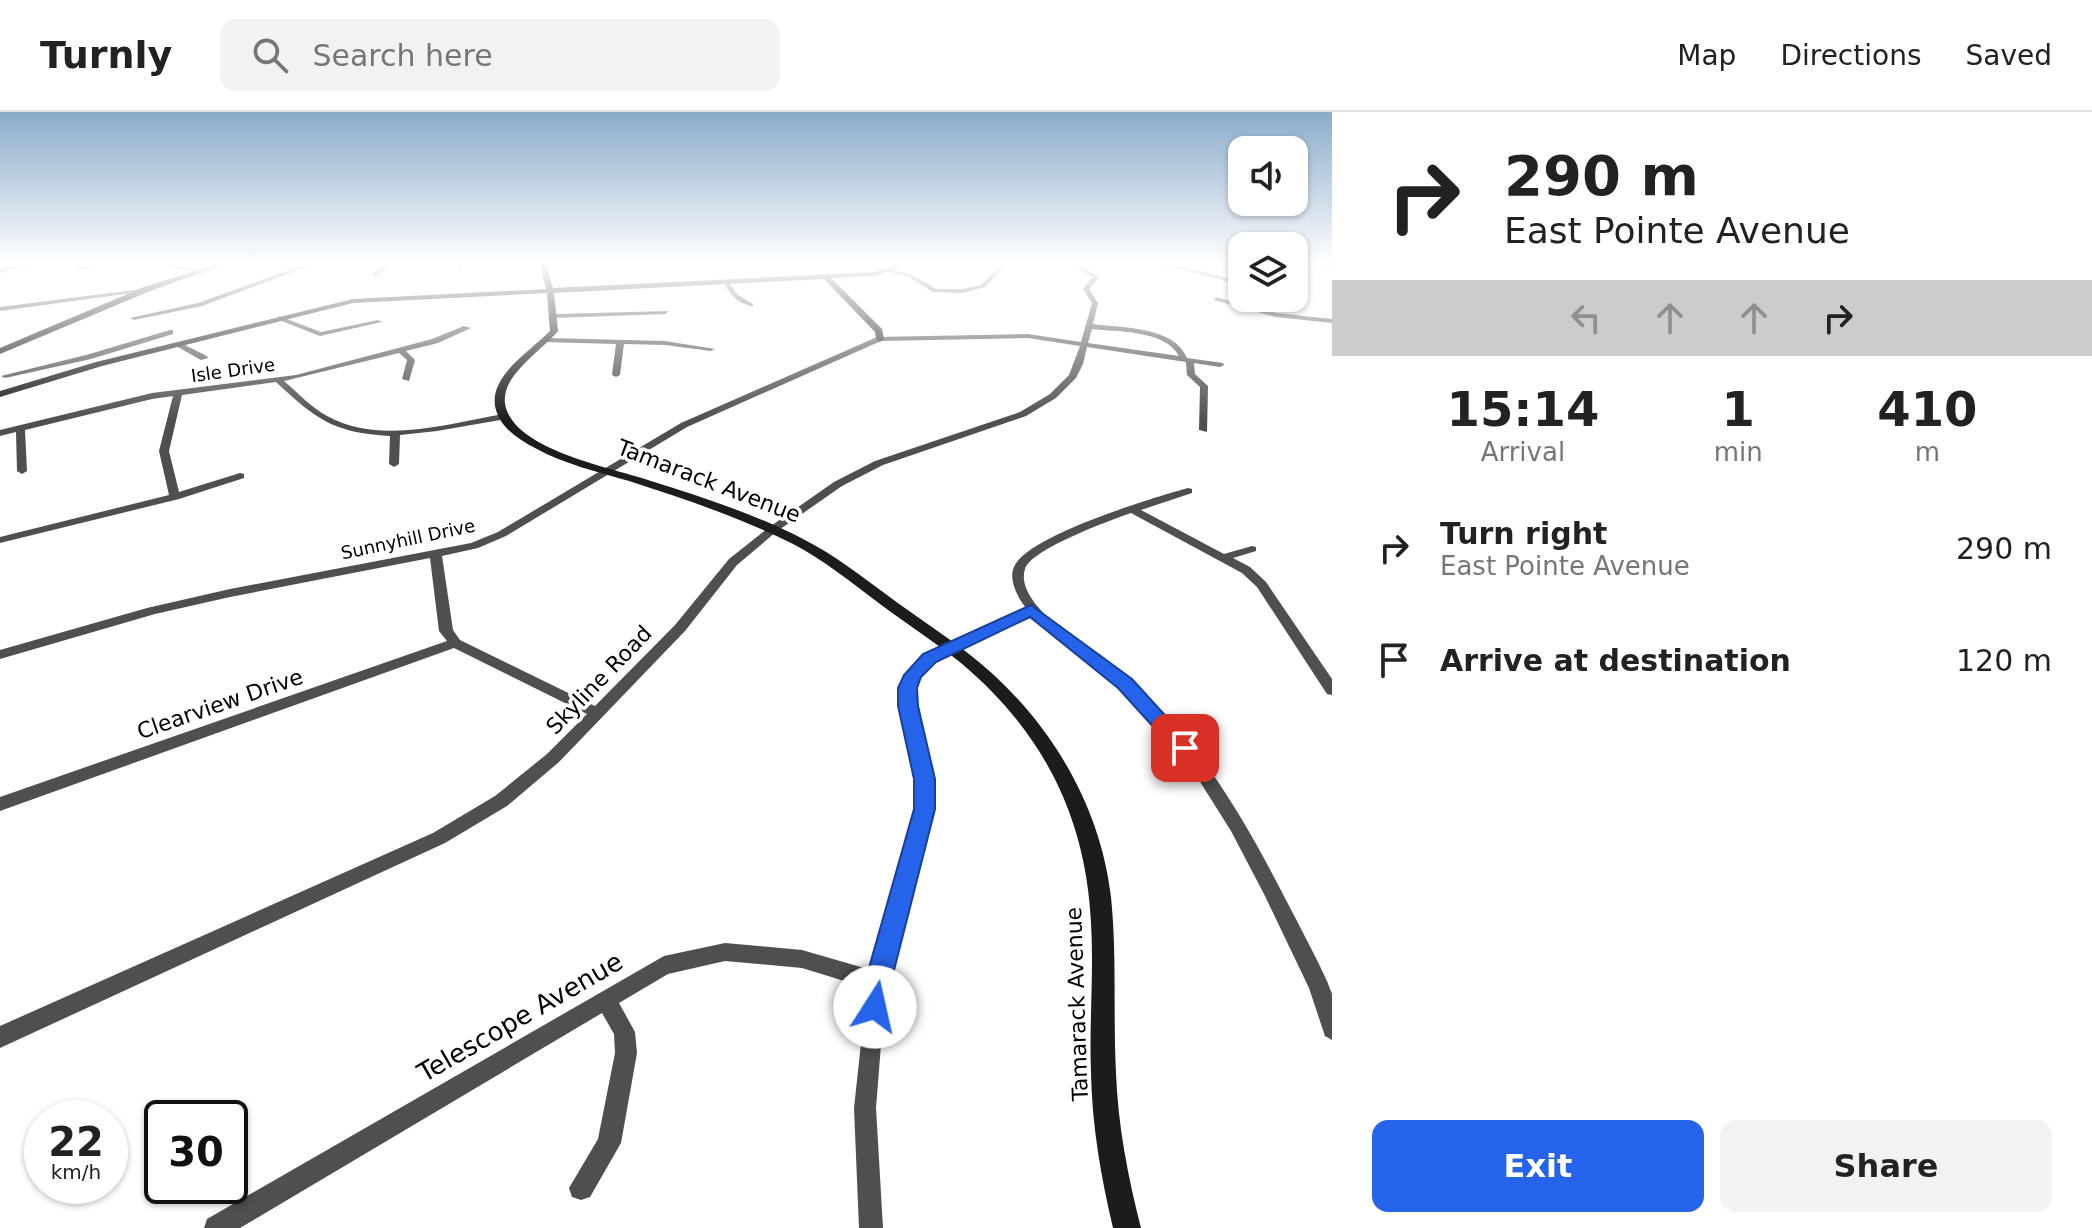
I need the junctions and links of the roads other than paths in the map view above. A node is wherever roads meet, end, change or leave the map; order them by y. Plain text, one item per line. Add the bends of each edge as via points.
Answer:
1 (83, 316) edge
2 (142, 316) edge
3 (289, 316) edge
4 (554, 316) edge
5 (864, 316) edge
6 (1092, 316) edge
7 (1286, 316) edge
8 (134, 318) dead end
9 (282, 318) junction
10 (1332, 321) edge
11 (378, 322) dead end
12 (1089, 326) junction
13 (467, 328) dead end
14 (170, 332) dead end
15 (880, 339) junction
16 (547, 340) junction
17 (620, 343) junction
18 (179, 344) junction
19 (1084, 345) junction
20 (711, 349) dead end
21 (401, 350) junction
22 (0, 351) edge
23 (88, 357) junction
24 (204, 358) dead end
25 (1187, 360) junction
26 (99, 364) junction
27 (1220, 365) dead end
28 (616, 375) dead end
29 (5, 376) dead end
30 (406, 379) dead end
31 (279, 381) junction
32 (0, 394) edge
33 (178, 394) junction
34 (503, 417) junction
35 (20, 428) junction
36 (1204, 430) dead end
37 (395, 432) junction
38 (0, 433) edge
39 (394, 464) dead end
40 (607, 470) junction
41 (22, 471) dead end
42 (240, 476) dead end
43 (1188, 491) dead end
44 (175, 497) junction
45 (1130, 508) junction
46 (772, 530) junction
47 (0, 540) edge
48 (1252, 549) dead end
49 (436, 555) junction
50 (1225, 557) junction
51 (1031, 610) junction
52 (455, 643) junction
53 (949, 648) junction
54 (0, 655) edge
55 (1332, 690) edge
56 (598, 713) junction
57 (0, 804) edge
58 (878, 982) junction
59 (605, 999) junction
60 (1332, 1029) edge
61 (0, 1037) edge
62 (581, 1188) dead end
63 (216, 1228) edge
64 (871, 1228) edge
65 (1127, 1228) edge

1 - 22 main road
2 - 8 street
3 - 9 main road
4 - 16 main road via 554,331
5 - 15 main road
6 - 12 street, Skyline Road
7 - 10 street
9 - 11 street via 320,334
9 - 18 main road
12 - 19 street, Skyline Road
12 - 25 street via 1162,338
13 - 21 street, Isle Drive
14 - 23 street
15 - 19 street via 1000,335
15 - 40 street, Sunnyhill Drive via 709,413
16 - 17 street
16 - 34 main road via 504,385 499,399
17 - 20 street
17 - 28 street
18 - 24 street
18 - 26 main road
19 - 25 street
19 - 46 street, Skyline Road via 1073,376 1023,414 879,463
21 - 30 street via 411,360
21 - 31 street, Isle Drive
23 - 26 street
23 - 29 street
25 - 27 street
25 - 36 street via 1191,375 1204,386
26 - 32 main road
31 - 33 street, Isle Drive
31 - 37 street via 328,421
33 - 35 street, Isle Drive
33 - 44 street via 164,451
34 - 37 street
34 - 40 main road, Tamarack Avenue via 538,445
35 - 38 street, Isle Drive
35 - 41 street
37 - 39 street
40 - 46 main road, Tamarack Avenue
40 - 49 street, Sunnyhill Drive via 502,534
42 - 44 street
43 - 45 street
44 - 47 street
45 - 50 street
45 - 51 street via 1034,551 1020,564 1017,581
46 - 53 main road, Tamarack Avenue via 827,559
46 - 56 street, Skyline Road via 733,562 680,628
48 - 50 street
49 - 52 street via 446,631
49 - 54 street, Sunnyhill Drive via 230,593
50 - 55 street via 1262,585
51 - 53 street
51 - 60 street via 1125,683 1198,765 1255,857 1314,975
52 - 56 street
52 - 57 street, Clearview Drive
53 - 58 street via 929,658 908,688 925,779 924,809
53 - 65 main road, Tamarack Avenue via 1009,700 1054,757 1089,834 1101,899 1103,1076 1111,1165
56 - 61 street, Skyline Road via 501,801 439,838
58 - 59 street, Telescope Avenue via 802,959 725,952 664,965
58 - 64 street via 865,1108
59 - 62 street via 624,1032 626,1053 609,1143
59 - 63 street, Telescope Avenue

